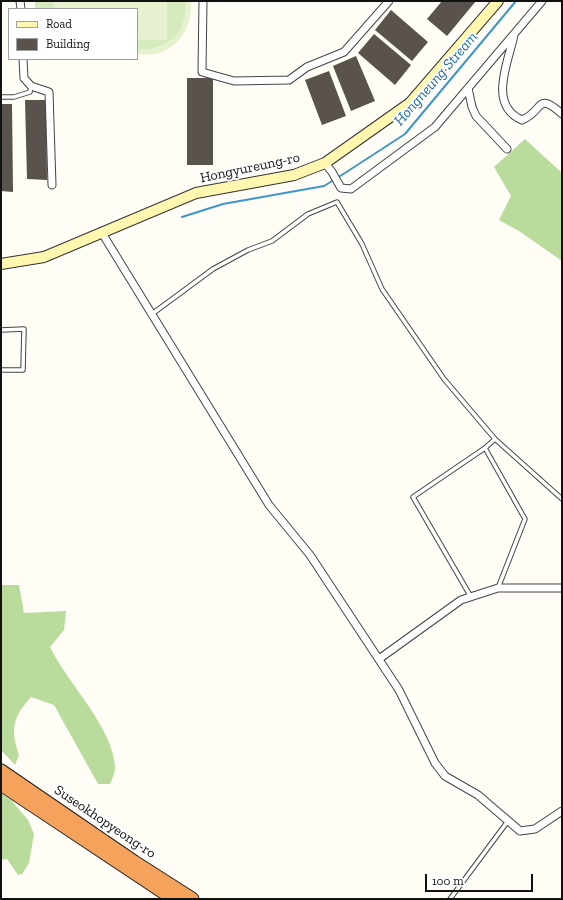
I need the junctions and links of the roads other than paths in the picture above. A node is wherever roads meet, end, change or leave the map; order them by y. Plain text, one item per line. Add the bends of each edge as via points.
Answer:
1 (203, 1) edge
2 (389, 1) edge
3 (498, 1) edge
4 (542, 1) edge
5 (514, 34) junction
6 (23, 60) edge
7 (31, 86) junction
8 (468, 88) junction
9 (1, 97) edge
10 (562, 114) edge
11 (507, 149) dead end
12 (325, 163) junction
13 (52, 185) dead end
14 (104, 236) junction
15 (1, 264) edge
16 (152, 314) junction
17 (1, 330) edge
18 (1, 370) edge
19 (495, 439) junction
20 (485, 448) junction
21 (562, 499) edge
22 (498, 588) junction
23 (562, 588) edge
24 (471, 597) junction
25 (379, 659) junction
26 (1, 771) edge
27 (1, 784) edge
28 (562, 811) edge
29 (508, 821) junction
30 (174, 899) edge
31 (192, 899) edge
32 (450, 899) edge

1 - 2 street via 202,72 234,81 289,80 307,68 344,52
3 - 12 street, Hongyureung-ro via 410,103
4 - 5 street
5 - 8 street
5 - 10 street via 501,88 507,106 522,120 545,103 549,103
6 - 7 street via 24,78
7 - 9 lane via 30,92 14,97
7 - 13 street via 49,92
8 - 11 street via 476,116
8 - 12 street via 429,132 356,187 343,190
12 - 14 street, Hongyureung-ro via 294,175 196,193
14 - 15 street, Hongyureung-ro via 44,257
14 - 16 street
16 - 19 lane via 213,269 248,250 272,241 308,214 337,202 362,244 382,290 444,379
16 - 25 street via 269,505 310,554
17 - 18 lane via 24,329 24,370
19 - 20 lane
19 - 21 lane
20 - 22 lane via 525,519
20 - 24 lane via 413,497
22 - 23 street
22 - 24 street
24 - 25 street via 461,600
25 - 29 street via 399,690 435,763 445,776 478,795
26 - 31 highway, Suseokhopyeong-ro
27 - 30 highway, Suseokhopyeong-ro
28 - 29 street via 535,829 520,831
29 - 32 lane

